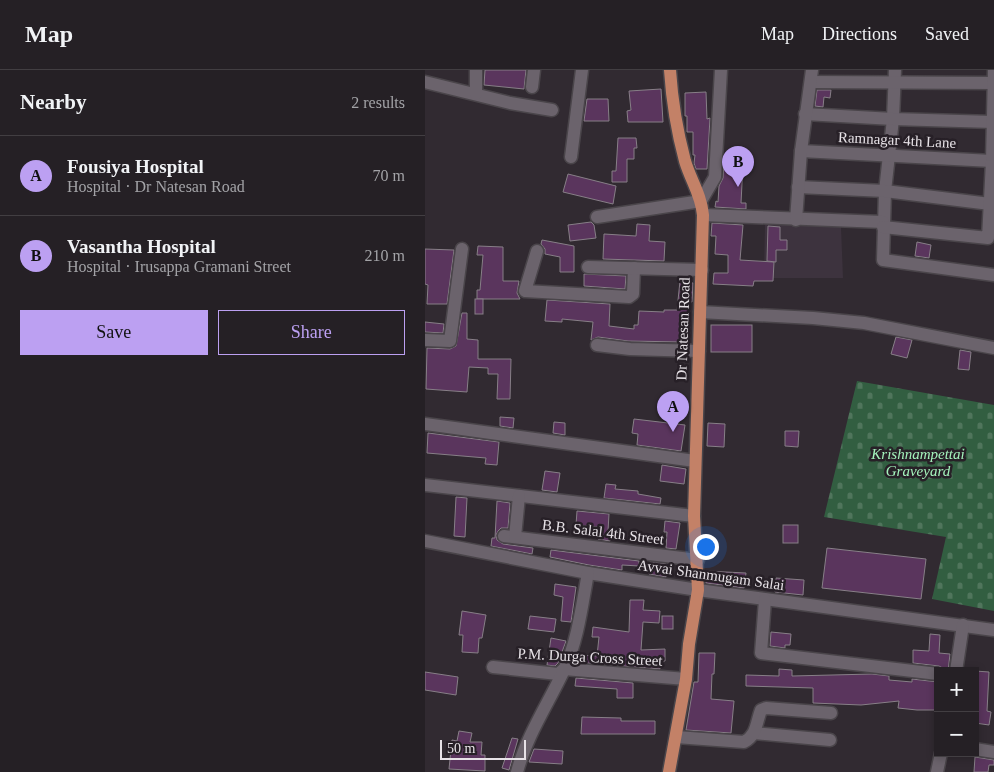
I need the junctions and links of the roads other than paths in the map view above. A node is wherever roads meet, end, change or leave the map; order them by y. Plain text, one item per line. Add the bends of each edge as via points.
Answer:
1 (476, 70) edge
2 (534, 70) edge
3 (582, 70) edge
4 (670, 70) edge
5 (721, 70) edge
6 (812, 76) edge
7 (895, 76) edge
8 (994, 76) edge
9 (425, 82) edge
10 (531, 88) dead end
11 (476, 94) junction
12 (552, 110) dead end
13 (805, 114) junction
14 (893, 119) junction
15 (993, 122) edge
16 (801, 151) junction
17 (889, 155) junction
18 (571, 157) dead end
19 (992, 161) junction
20 (798, 187) junction
21 (885, 191) junction
22 (701, 201) junction
23 (990, 204) junction
24 (703, 215) junction
25 (597, 217) dead end
26 (796, 220) junction
27 (883, 224) junction
28 (462, 249) dead end
29 (537, 251) dead end
30 (588, 267) dead end
31 (634, 268) junction
32 (702, 270) junction
33 (994, 275) edge
34 (700, 312) junction
35 (425, 340) edge
36 (597, 346) dead end
37 (994, 348) edge
38 (699, 351) junction
39 (425, 424) edge
40 (695, 461) junction
41 (425, 485) edge
42 (519, 496) junction
43 (694, 516) junction
44 (425, 541) edge
45 (698, 560) junction
46 (588, 573) junction
47 (698, 590) junction
48 (765, 600) junction
49 (963, 625) junction
50 (994, 630) edge
51 (493, 667) dead end
52 (956, 667) edge
53 (565, 669) junction
54 (934, 674) edge
55 (686, 679) junction
56 (831, 713) dead end
57 (755, 734) junction
58 (675, 737) junction
59 (831, 740) dead end
60 (979, 750) edge
61 (994, 752) edge
62 (940, 757) edge
63 (517, 772) edge
64 (669, 772) edge
65 (937, 772) edge

1 - 11 street
2 - 10 street
3 - 18 street
4 - 22 main road, Dr Natesan Road via 673,103 686,163
5 - 22 street via 715,177
6 - 7 street
6 - 13 street
7 - 8 street
7 - 14 street
8 - 15 street
9 - 11 street
11 - 12 street
13 - 14 street
13 - 16 street
14 - 15 street
14 - 17 street
15 - 19 street
16 - 17 street, Ramnagar 4th Lane
16 - 20 street
17 - 19 street, Ramnagar 4th Lane
17 - 21 street
19 - 23 street
20 - 21 street
20 - 26 street
21 - 23 street
21 - 27 street
22 - 24 main road, Dr Natesan Road
22 - 25 street
23 - 27 street via 989,238
24 - 26 street
24 - 32 main road, Dr Natesan Road
26 - 27 street
27 - 33 street via 883,260
28 - 35 street via 450,341
29 - 31 street via 525,291 629,297 633,294
30 - 31 street
31 - 32 street
32 - 34 main road, Dr Natesan Road
34 - 37 street via 864,323
34 - 38 main road, Dr Natesan Road
36 - 38 street
38 - 40 main road, Dr Natesan Road
39 - 40 street
40 - 43 main road, Dr Natesan Road
41 - 42 street
42 - 43 street
42 - 45 street, B.B. Salal 4th Street via 509,536
43 - 45 main road, Dr Natesan Road
44 - 46 street, Avvai Shanmugam Salai
45 - 47 main road, Dr Natesan Road
46 - 47 street, Avvai Shanmugam Salai
46 - 53 street
47 - 48 street, Avvai Shanmugam Salai
47 - 55 main road, Dr Natesan Road
48 - 49 street, Avvai Shanmugam Salai
48 - 54 street via 761,653
49 - 50 street, Avvai Shanmugam Salai
49 - 52 street
51 - 53 street, P.M. Durga Cross Street via 558,674
53 - 55 street, P.M. Durga Cross Street
53 - 63 street via 539,715
55 - 58 main road, Dr Natesan Road
56 - 57 street via 766,708 761,710
57 - 58 street via 744,742
57 - 59 street
58 - 64 main road, Dr Natesan Road
60 - 61 street
62 - 65 street

